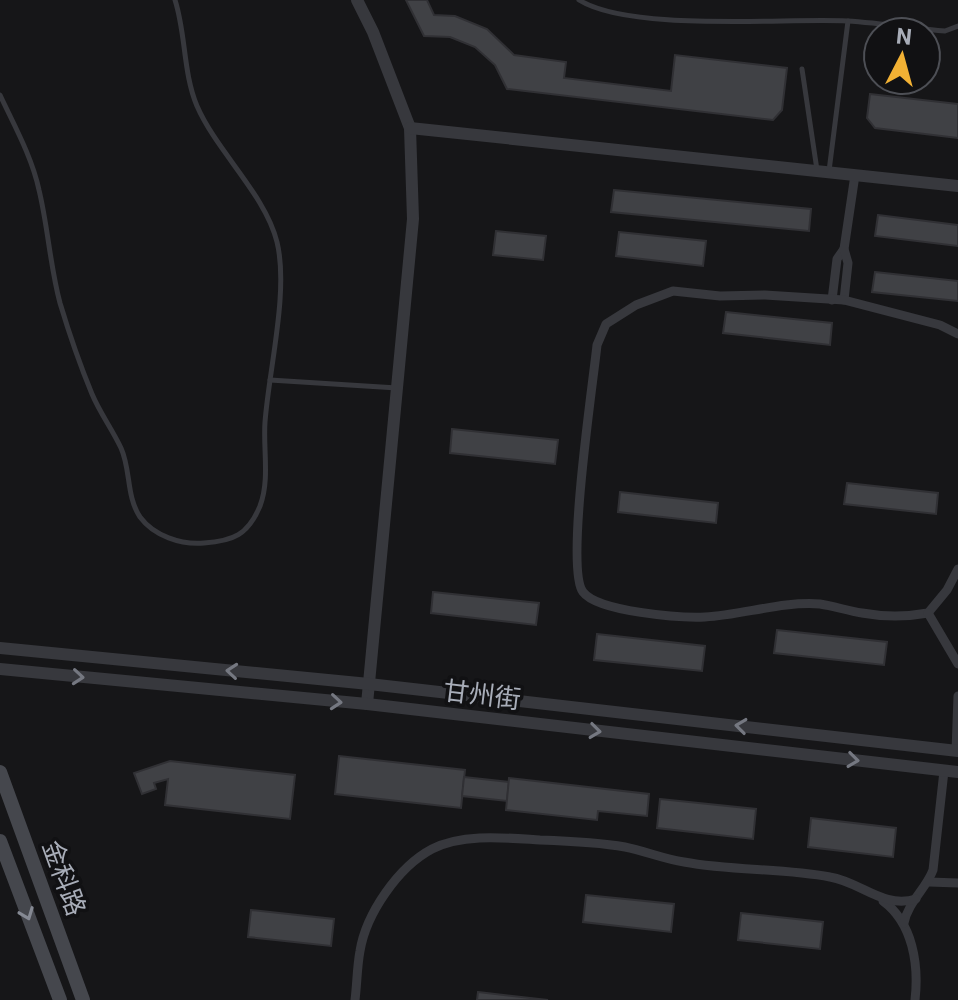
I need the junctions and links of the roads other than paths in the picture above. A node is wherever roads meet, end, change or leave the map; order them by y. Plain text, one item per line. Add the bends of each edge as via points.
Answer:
1 (175, 0) edge
2 (357, 0) edge
3 (579, 0) edge
4 (848, 21) junction
5 (958, 26) edge
6 (802, 69) dead end
7 (0, 95) edge
8 (410, 128) junction
9 (823, 172) junction
10 (855, 175) junction
11 (958, 186) edge
12 (844, 249) junction
13 (832, 300) junction
14 (844, 300) junction
15 (958, 334) edge
16 (270, 380) junction
17 (397, 388) junction
18 (958, 569) edge
19 (928, 613) junction
20 (0, 648) edge
21 (958, 664) edge
22 (0, 669) edge
23 (369, 684) junction
24 (958, 696) edge
25 (367, 704) junction
26 (957, 751) edge
27 (951, 771) edge
28 (0, 772) edge
29 (1, 844) edge
30 (929, 882) junction
31 (958, 883) edge
32 (881, 899) junction
33 (916, 899) junction
34 (904, 923) junction
35 (60, 1000) edge
36 (83, 1000) edge
37 (355, 1000) edge
38 (915, 1000) edge

1 - 16 lane via 196,105 277,241 282,274
2 - 8 street
3 - 4 lane via 621,14 673,19
4 - 5 lane via 945,31
4 - 9 lane
6 - 9 lane
7 - 16 lane via 39,186 64,314 93,396 122,450 131,498 150,528 195,544 228,541 243,533 260,505
8 - 9 street
8 - 17 street via 413,219
9 - 10 street
10 - 11 street
10 - 12 street
12 - 13 street via 837,259
12 - 14 street
13 - 14 street
13 - 19 street via 673,291 606,324 597,345 578,527 582,591 596,602 624,610 704,617 820,604 878,615
14 - 15 street
16 - 17 lane
17 - 23 street
18 - 19 street
19 - 21 street
23 -> 20 street, 甘州街
22 -> 25 street, 甘州街
23 - 25 street
26 -> 23 street, 甘州街
24 - 26 street
25 -> 27 street, 甘州街
27 - 30 street
28 - 36 main road, 金科路
29 -> 35 main road, 金科路
30 - 31 street
30 - 33 street
32 - 33 street
32 - 34 street
32 - 37 street via 830,877 684,862 624,847 494,838 458,842 433,848 410,864 385,896 360,949
33 - 34 street
34 - 38 street via 916,964

